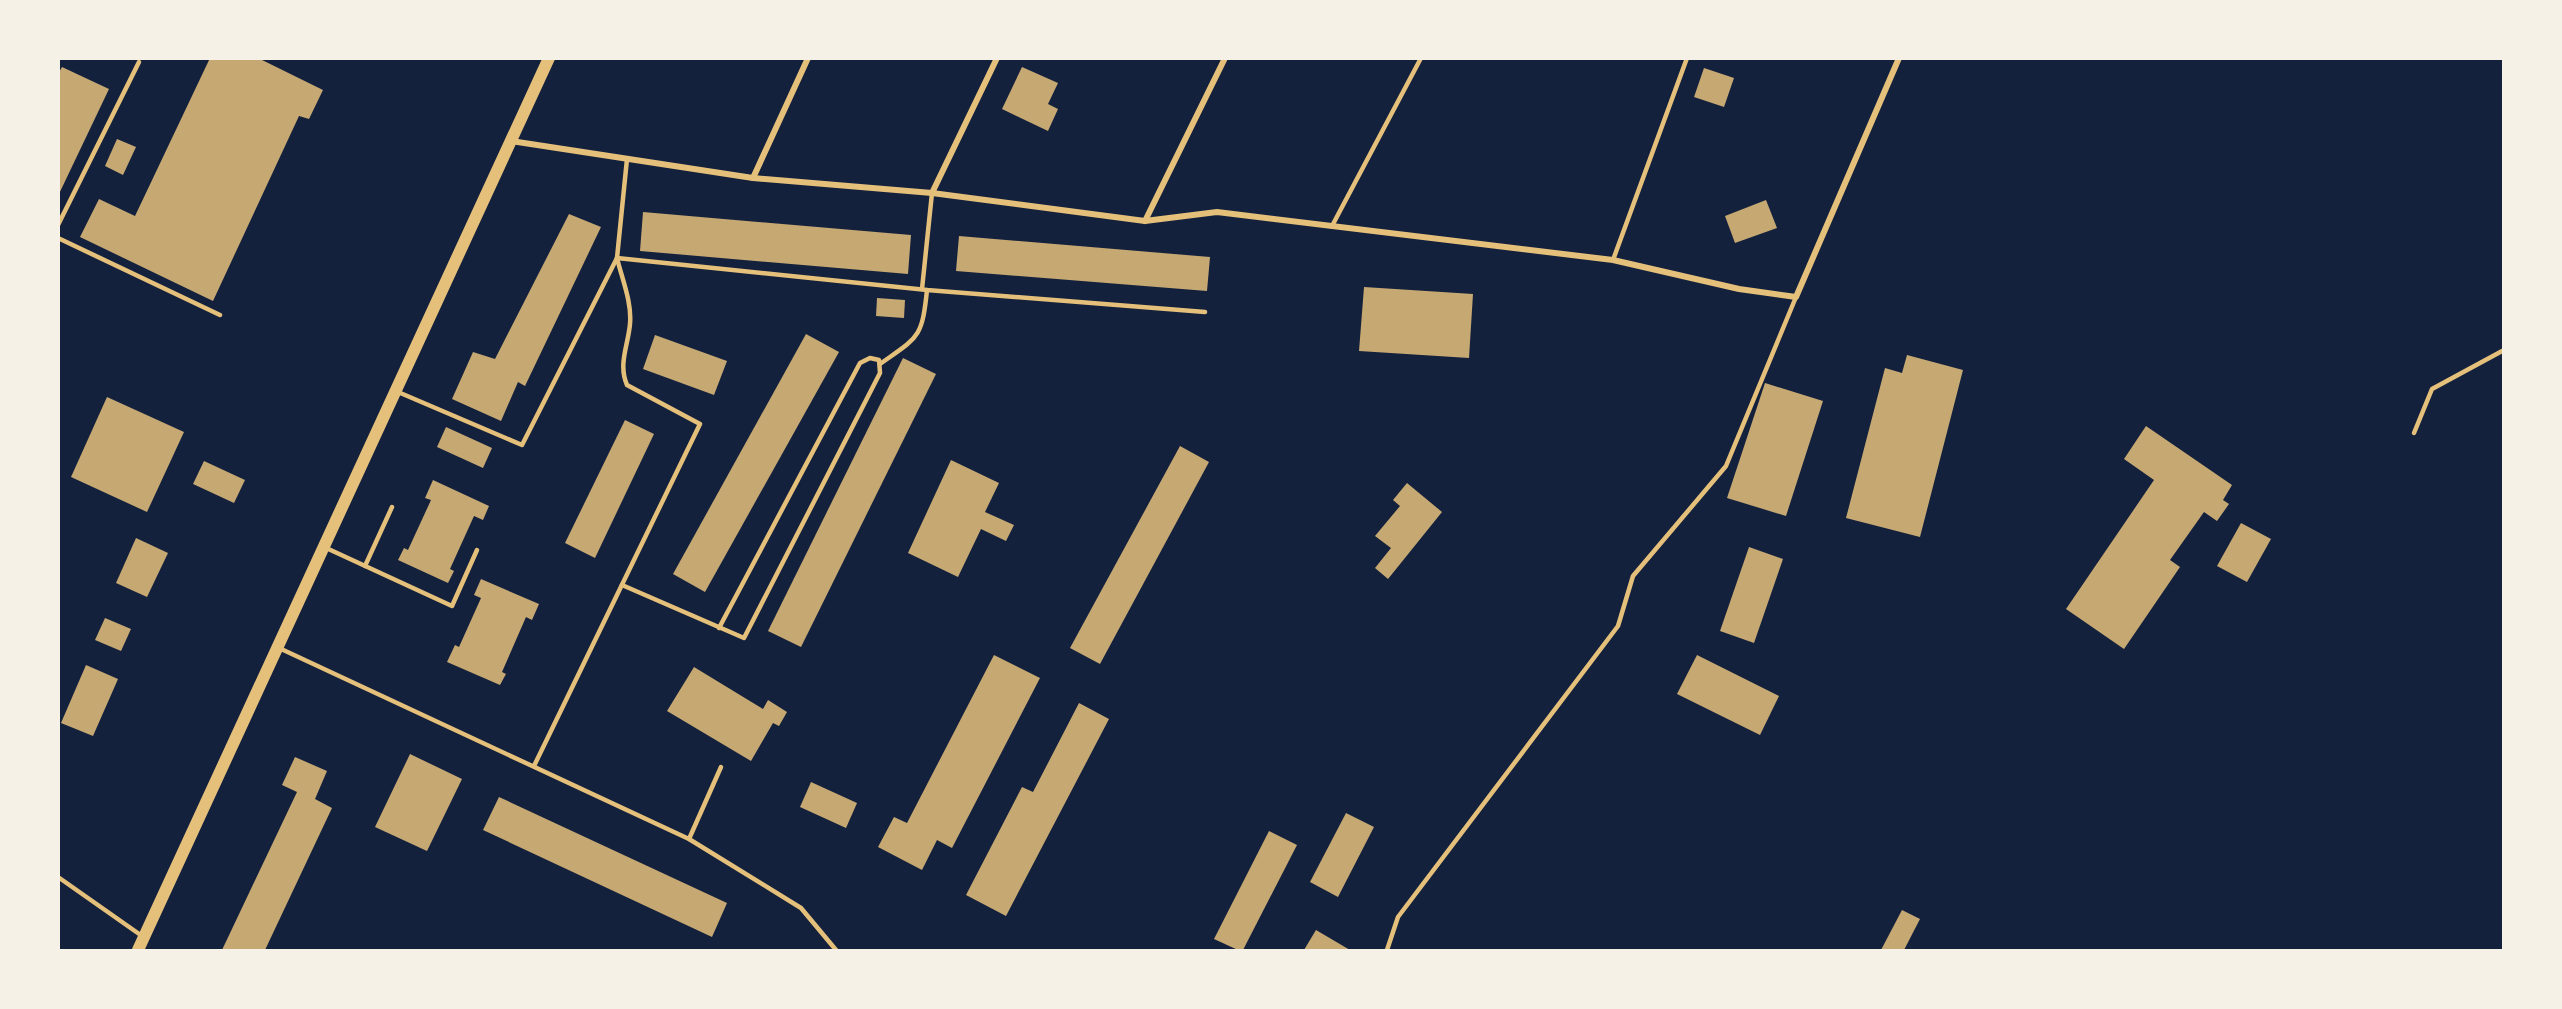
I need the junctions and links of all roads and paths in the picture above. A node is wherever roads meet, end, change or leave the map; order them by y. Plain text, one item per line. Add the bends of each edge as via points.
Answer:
1 (549, 58) edge
2 (808, 58) edge
3 (997, 58) edge
4 (1225, 58) edge
5 (1421, 58) edge
6 (1687, 58) edge
7 (1897, 59) edge
8 (139, 62) dead end
9 (511, 141) junction
10 (627, 159) junction
11 (753, 178) junction
12 (932, 193) junction
13 (1145, 221) junction
14 (58, 225) edge
15 (1332, 226) junction
16 (58, 238) edge
17 (617, 258) junction
18 (1613, 260) junction
19 (925, 290) junction
20 (1796, 297) junction
21 (1205, 312) dead end
22 (220, 315) dead end
23 (2504, 350) edge
24 (880, 364) junction
25 (396, 391) junction
26 (2414, 433) dead end
27 (392, 507) dead end
28 (324, 547) junction
29 (477, 550) dead end
30 (365, 566) junction
31 (622, 585) junction
32 (719, 627) junction
33 (278, 647) junction
34 (534, 766) junction
35 (721, 766) dead end
36 (689, 839) junction
37 (58, 877) edge
38 (144, 937) junction
39 (138, 951) edge
40 (836, 951) edge
41 (1387, 951) edge

1 - 9 main road
2 - 11 street
3 - 12 street
4 - 13 street
5 - 15 lane
6 - 18 lane
7 - 20 street
8 - 14 lane
9 - 10 street
9 - 25 main road
10 - 11 street
10 - 17 lane
11 - 12 street
12 - 13 street
12 - 19 lane
13 - 15 street via 1217,212
15 - 18 street
16 - 22 lane
17 - 19 lane
17 - 25 lane via 522,446
17 - 31 lane via 630,323 622,374 627,385 700,424
18 - 20 street via 1738,289
19 - 21 lane
19 - 24 lane via 924,318 917,338
20 - 41 lane via 1726,466 1633,576 1618,626 1398,917
23 - 26 lane via 2432,389
24 - 32 lane via 870,358 860,363
24 - 32 lane via 880,373 744,638
25 - 28 main road
27 - 30 lane
28 - 30 lane
28 - 33 main road
29 - 30 lane via 452,606
31 - 32 lane
31 - 34 lane
33 - 34 lane
33 - 38 main road
34 - 36 lane
35 - 36 lane
36 - 40 lane via 801,908
37 - 38 lane
38 - 39 main road

